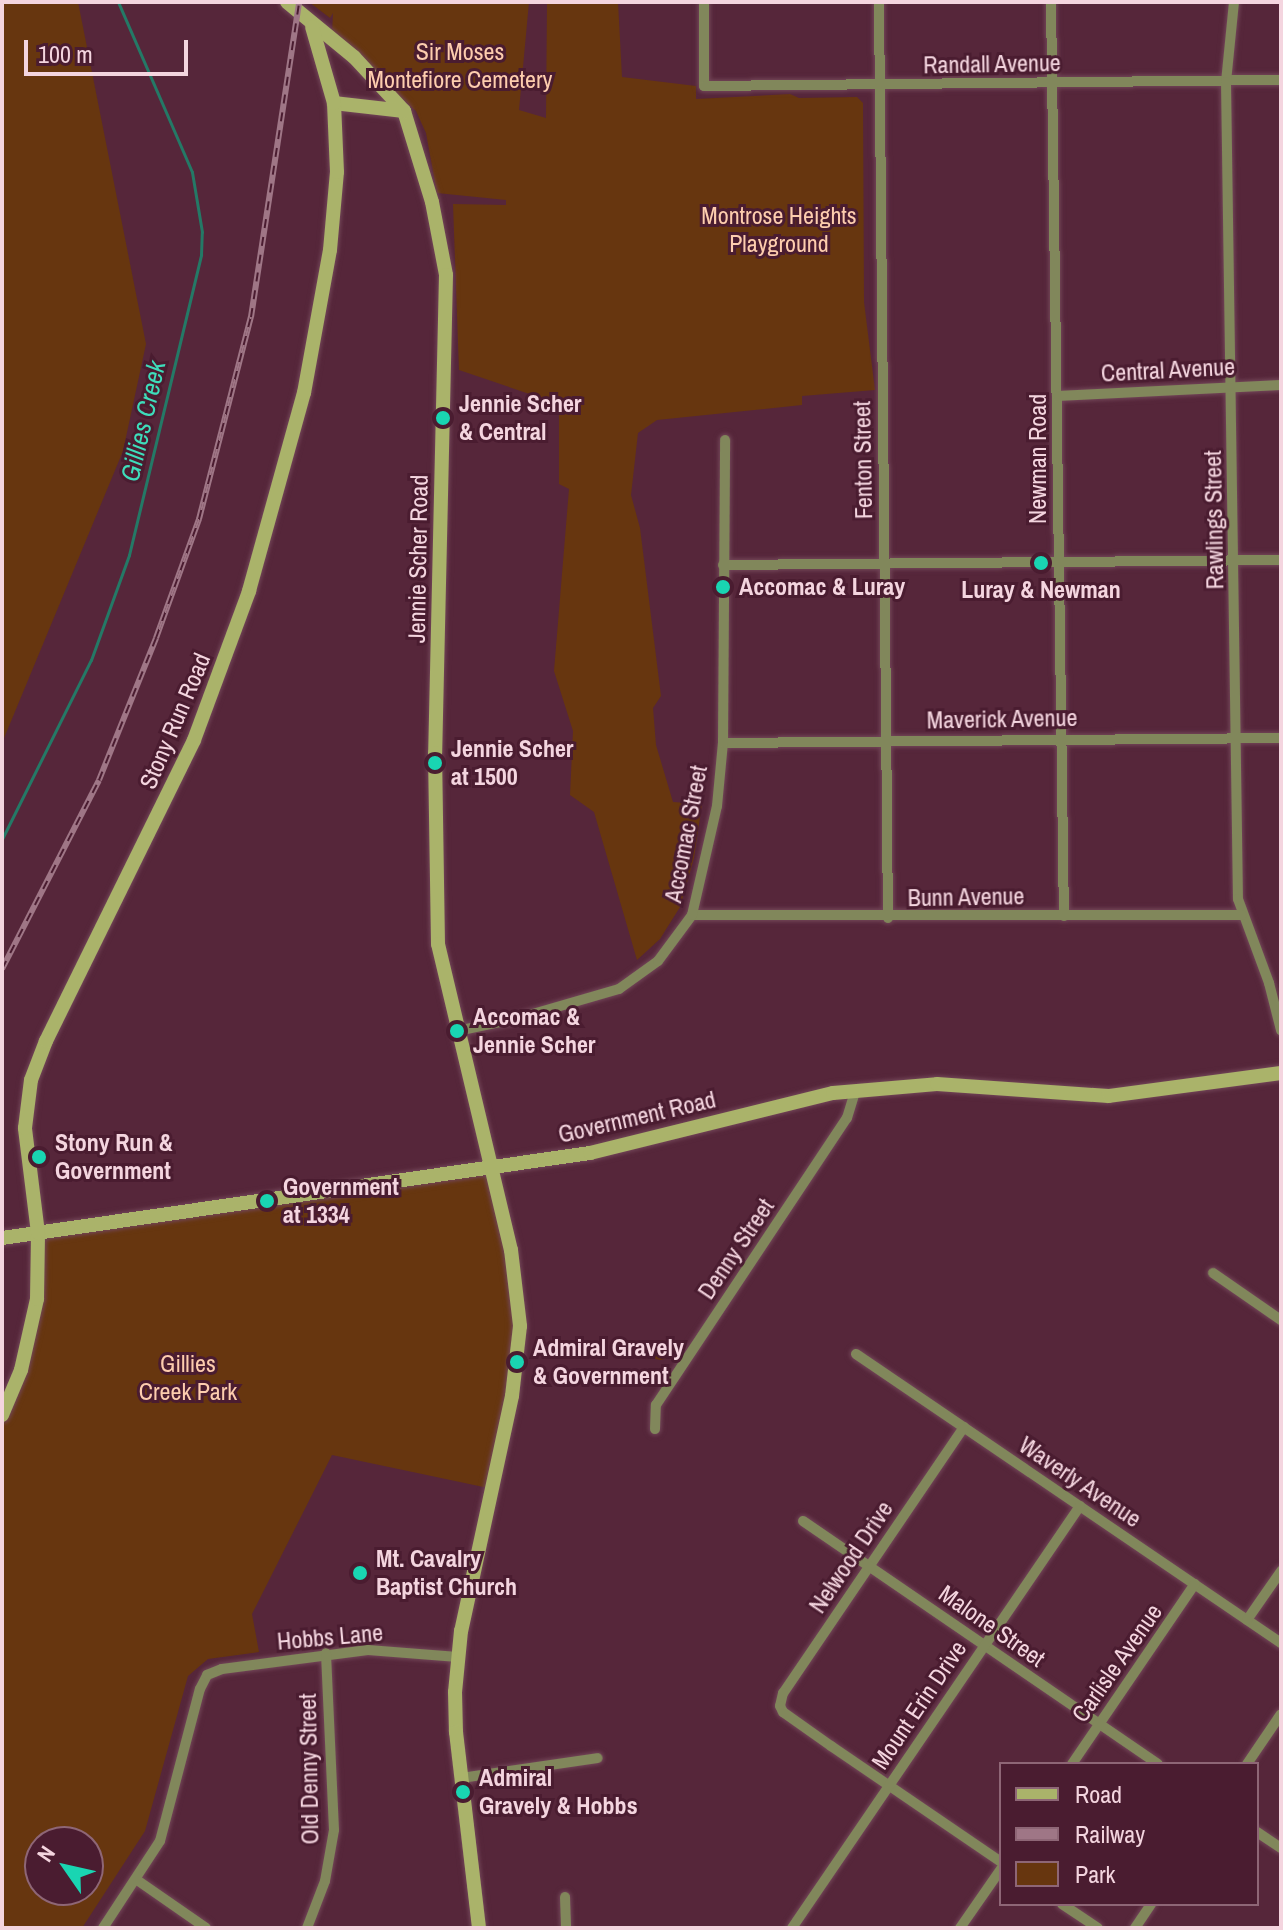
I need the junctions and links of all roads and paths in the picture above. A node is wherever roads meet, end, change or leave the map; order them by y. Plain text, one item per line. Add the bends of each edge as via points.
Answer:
1 (287, 2) edge
2 (704, 2) edge
3 (879, 2) edge
4 (1051, 2) edge
5 (1234, 2) edge
6 (311, 24) junction
7 (1281, 80) edge
8 (1226, 82) junction
9 (1051, 83) junction
10 (878, 86) junction
11 (334, 103) junction
12 (404, 111) junction
13 (1281, 385) edge
14 (1231, 386) junction
15 (1057, 396) junction
16 (725, 440) dead end
17 (1281, 560) edge
18 (1235, 561) junction
19 (1058, 563) junction
20 (723, 565) junction
21 (885, 565) junction
22 (1238, 737) junction
23 (1063, 738) junction
24 (1281, 738) edge
25 (887, 741) junction
26 (723, 743) junction
27 (692, 915) junction
28 (1242, 915) junction
29 (1064, 916) junction
30 (888, 918) junction
31 (1281, 1030) edge
32 (457, 1031) junction
33 (1281, 1073) edge
34 (855, 1091) junction
35 (489, 1169) junction
36 (38, 1233) junction
37 (2, 1238) edge
38 (1213, 1273) dead end
39 (1281, 1320) edge
40 (856, 1354) dead end
41 (2, 1415) edge
42 (964, 1427) junction
43 (655, 1429) dead end
44 (1080, 1506) junction
45 (803, 1521) dead end
46 (870, 1566) junction
47 (1281, 1571) edge
48 (1195, 1584) junction
49 (1247, 1620) junction
50 (1281, 1643) edge
51 (984, 1645) junction
52 (326, 1653) junction
53 (458, 1657) junction
54 (1281, 1714) edge
55 (1099, 1724) junction
56 (598, 1758) dead end
57 (1073, 1762) edge
58 (1155, 1762) edge
59 (1248, 1762) edge
60 (461, 1778) junction
61 (888, 1785) junction
62 (1259, 1833) edge
63 (1281, 1848) edge
64 (999, 1861) edge
65 (999, 1872) edge
66 (137, 1880) junction
67 (565, 1897) dead end
68 (1065, 1906) edge
69 (1150, 1906) edge
70 (792, 1927) edge
71 (103, 1928) edge
72 (206, 1928) edge
73 (307, 1928) edge
74 (479, 1928) edge
75 (566, 1928) edge
76 (960, 1928) edge
77 (1098, 1928) edge
78 (1135, 1928) edge

1 - 6 street, Jennie Scher Road
2 - 10 street, Randall Avenue via 704,86
3 - 10 street, Fenton Street
4 - 9 street, Newman Road
5 - 8 street, Rawlings Street
6 - 11 street, Stony Run Road
6 - 12 street, Jennie Scher Road via 354,57
7 - 8 street, Randall Avenue
8 - 9 street, Randall Avenue
8 - 14 street, Rawlings Street
9 - 10 street, Randall Avenue
9 - 15 street, Newman Road
10 - 21 street, Fenton Street
11 - 12 street
11 - 36 street, Stony Run Road via 337,172 330,250 281,486 194,740 35,1070 25,1128
12 - 32 street, Jennie Scher Road via 432,202 446,275 435,793 438,944
13 - 14 street, Central Avenue
14 - 15 street, Central Avenue
14 - 18 street, Rawlings Street
15 - 19 street, Newman Road
16 - 20 street, Accomac Street
17 - 18 street
18 - 19 street
18 - 22 street, Rawlings Street
19 - 21 street
19 - 23 street, Newman Road
20 - 21 street
20 - 26 street, Accomac Street
21 - 25 street, Fenton Street
22 - 23 street, Maverick Avenue
22 - 24 street, Maverick Avenue
22 - 28 street, Rawlings Street
23 - 25 street, Maverick Avenue
23 - 29 street, Newman Road
25 - 26 street, Maverick Avenue
25 - 30 street, Fenton Street
26 - 27 street, Accomac Street via 717,806
27 - 30 street, Bunn Avenue
27 - 32 street, Accomac Street via 658,961 619,989
28 - 29 street, Bunn Avenue
28 - 31 street, Rawlings Street
29 - 30 street, Bunn Avenue
32 - 35 street, Jennie Scher Road
33 - 34 street, Government Road via 1109,1096 937,1084
34 - 35 street, Government Road via 590,1153
34 - 43 street, Denny Street via 847,1118 656,1405
35 - 36 street, Government Road
35 - 53 street, Jennie Scher Road via 515,1271 519,1347
36 - 37 street, Government Road
36 - 41 street, Stony Run Road via 32,1330
38 - 39 street
40 - 42 street, Waverly Avenue
42 - 44 street, Waverly Avenue
42 - 46 street, Nelwood Drive
44 - 48 street, Waverly Avenue
44 - 51 street, Mount Erin Drive
45 - 46 street, Malone Street
46 - 51 street, Malone Street
46 - 61 street, Nelwood Drive via 783,1693 780,1706
47 - 49 street
48 - 49 street, Waverly Avenue
48 - 55 street, Carlisle Avenue
49 - 50 street, Waverly Avenue
51 - 55 street, Malone Street
51 - 61 street, Mount Erin Drive
52 - 53 street, Hobbs Lane via 368,1650
52 - 66 street, Hobbs Lane via 207,1675 167,1824
52 - 73 street, Old Denny Street via 334,1830 325,1881
53 - 60 street, Jennie Scher Road via 455,1714
54 - 59 street
55 - 57 street, Carlisle Avenue
55 - 58 street, Malone Street
56 - 60 street
60 - 74 street, Jennie Scher Road
61 - 64 street
61 - 70 street, Mount Erin Drive
62 - 63 street
65 - 76 street
66 - 71 street
66 - 72 street
67 - 75 street
68 - 77 street
69 - 78 street

